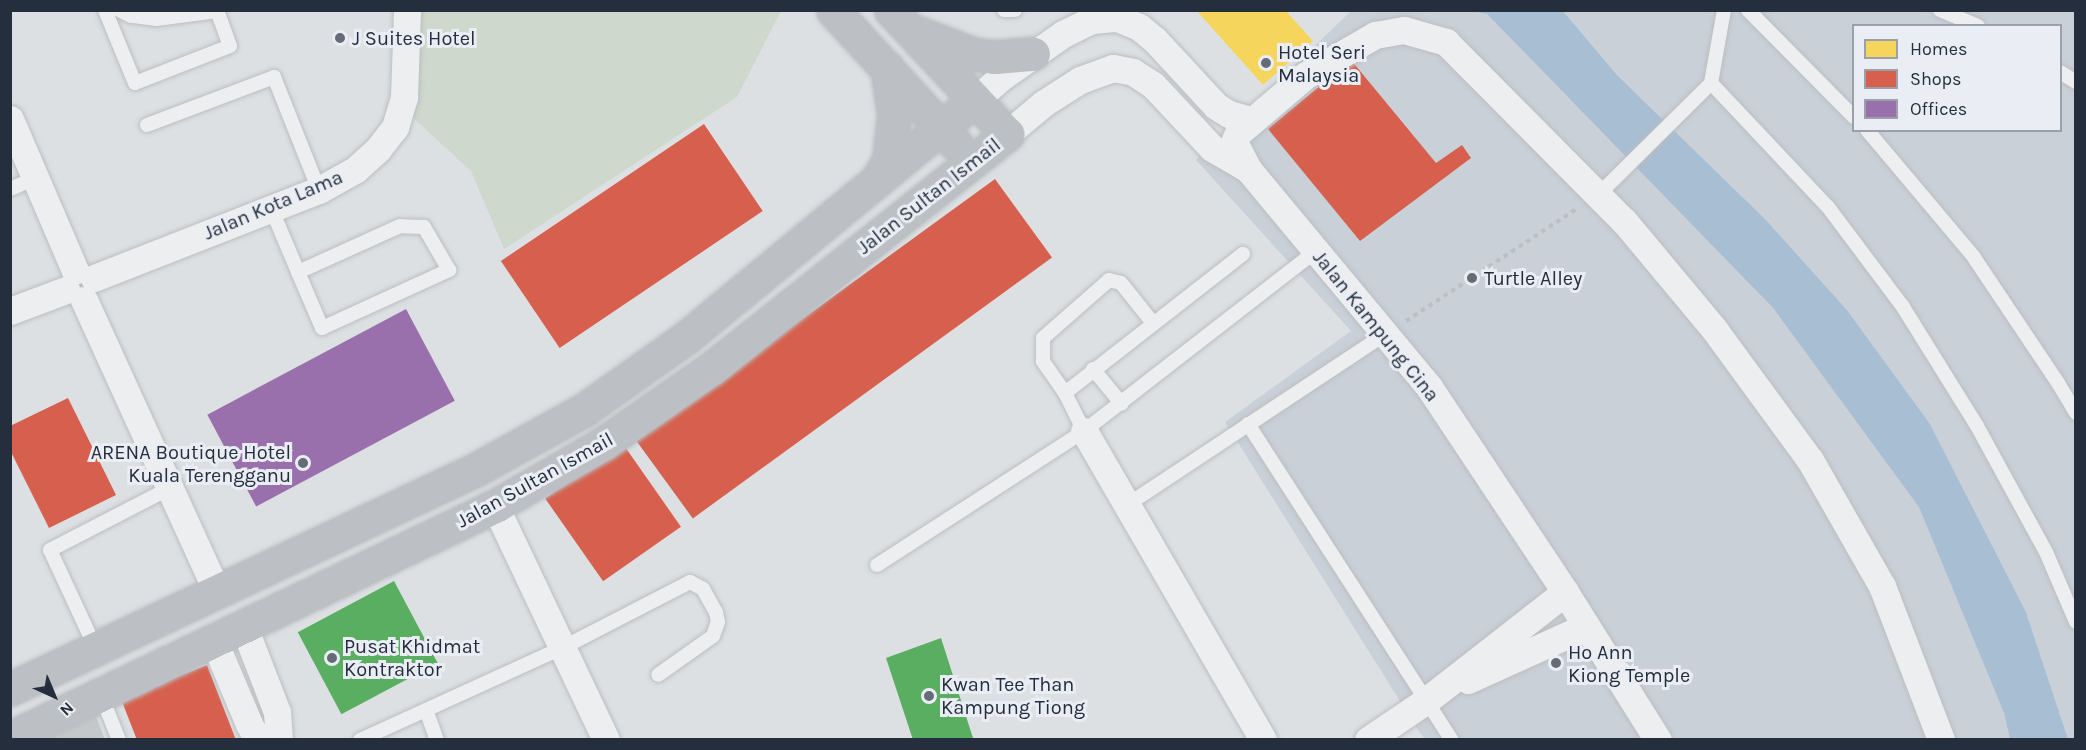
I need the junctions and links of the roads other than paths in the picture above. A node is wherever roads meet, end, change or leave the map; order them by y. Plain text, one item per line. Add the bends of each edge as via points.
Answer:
1 (105, 10) edge
2 (119, 10) edge
3 (407, 10) edge
4 (833, 10) edge
5 (1004, 10) edge
6 (1015, 10) edge
7 (1724, 10) edge
8 (1748, 10) edge
9 (1940, 10) edge
10 (1117, 14) edge
11 (900, 20) edge
12 (1973, 24) edge
13 (1033, 54) junction
14 (887, 68) junction
15 (2062, 73) edge
16 (2076, 82) edge
17 (1711, 83) junction
18 (975, 99) junction
19 (1852, 115) edge
20 (10, 119) edge
21 (1252, 120) junction
22 (147, 125) dead end
23 (942, 127) junction
24 (1869, 132) edge
25 (1007, 134) junction
26 (972, 162) junction
27 (1248, 170) junction
28 (36, 178) junction
29 (877, 180) junction
30 (10, 189) edge
31 (319, 190) junction
32 (1599, 194) junction
33 (272, 208) junction
34 (1316, 251) junction
35 (1243, 254) dead end
36 (298, 272) junction
37 (80, 285) junction
38 (10, 311) edge
39 (1153, 323) junction
40 (1386, 334) junction
41 (1094, 369) junction
42 (1065, 393) junction
43 (1122, 404) junction
44 (2076, 413) edge
45 (1248, 424) junction
46 (1084, 431) junction
47 (170, 488) junction
48 (1127, 505) junction
49 (495, 506) junction
50 (877, 566) dead end
51 (217, 592) junction
52 (1565, 592) junction
53 (2076, 622) edge
54 (244, 627) junction
55 (1585, 627) junction
56 (214, 641) junction
57 (562, 648) junction
58 (96, 649) junction
59 (658, 675) dead end
60 (10, 689) edge
61 (101, 695) junction
62 (1426, 700) junction
63 (426, 710) junction
64 (10, 738) edge
65 (118, 740) edge
66 (258, 740) edge
67 (279, 740) edge
68 (360, 740) edge
69 (437, 740) edge
70 (606, 740) edge
71 (1263, 740) edge
72 (1368, 740) edge
73 (1452, 740) edge
74 (1658, 740) edge
75 (1941, 740) edge

1 - 2 lane via 135,83 230,46 217,11 157,19 131,16
3 - 31 street, Jalan Kota Lama via 404,97 395,127 355,170
4 - 14 main road
5 - 6 lane
7 - 17 lane
8 - 19 lane
9 - 12 lane
10 - 13 street via 1092,20
10 - 21 street via 1154,39 1216,106
11 - 13 main road via 973,54
11 - 18 main road
13 - 18 street
14 - 23 main road
14 - 29 main road via 894,114 889,160
15 - 16 lane
17 - 32 lane
17 - 53 lane via 1828,207 1903,307 1977,426 2040,542
18 - 23 main road, Jalan Sultan Ismail
18 - 25 main road
20 - 28 street
21 - 27 street via 1234,142
21 - 32 street via 1306,75 1376,35 1404,30 1446,42
22 - 31 lane via 274,77
23 - 26 main road
23 - 29 main road, Jalan Sultan Ismail
24 - 44 lane via 1974,256
25 - 26 main road, Jalan Sultan Ismail
25 - 27 street, Jalan Kampung Cina via 1080,80 1113,68 1133,72 1153,85 1212,148
26 - 49 main road, Jalan Sultan Ismail via 712,368 604,443
27 - 34 street, Jalan Kampung Cina
28 - 30 lane
28 - 37 street
29 - 51 main road, Jalan Sultan Ismail via 687,337 584,410 477,469
31 - 33 street, Jalan Kota Lama
32 - 75 street via 1714,329 1810,460 1882,586
33 - 36 lane
33 - 37 street, Jalan Kota Lama
34 - 40 street, Jalan Kampung Cina
34 - 43 lane
35 - 39 lane
36 - 36 lane via 400,226 424,227 449,270 322,328
37 - 38 street, Jalan Kota Lama
37 - 47 street
39 - 41 lane
39 - 42 lane via 1121,283 1109,280 1043,338 1043,361
40 - 45 lane
40 - 52 street, Jalan Kampung Cina via 1428,387
41 - 42 lane
41 - 43 lane
42 - 46 lane
43 - 46 lane
45 - 48 lane
45 - 62 lane
46 - 48 street
46 - 50 lane
47 - 51 street
47 - 58 lane via 50,550
48 - 71 street
49 - 54 main road, Jalan Sultan Ismail
49 - 57 street
51 - 58 main road, Jalan Sultan Ismail
52 - 55 street, Jalan Kampung Cina
52 - 62 street
54 - 56 main road, Jalan Sultan Ismail
54 - 67 street via 277,712
55 - 62 street
55 - 74 street, Jalan Kampung Cina
56 - 61 main road, Jalan Sultan Ismail
56 - 66 street
57 - 59 lane via 690,582 703,589 718,622 713,636
57 - 63 lane
57 - 70 street
58 - 60 main road, Jalan Sultan Ismail
61 - 64 main road, Jalan Sultan Ismail
61 - 65 lane
62 - 72 street
62 - 73 lane
63 - 68 lane
63 - 69 lane

